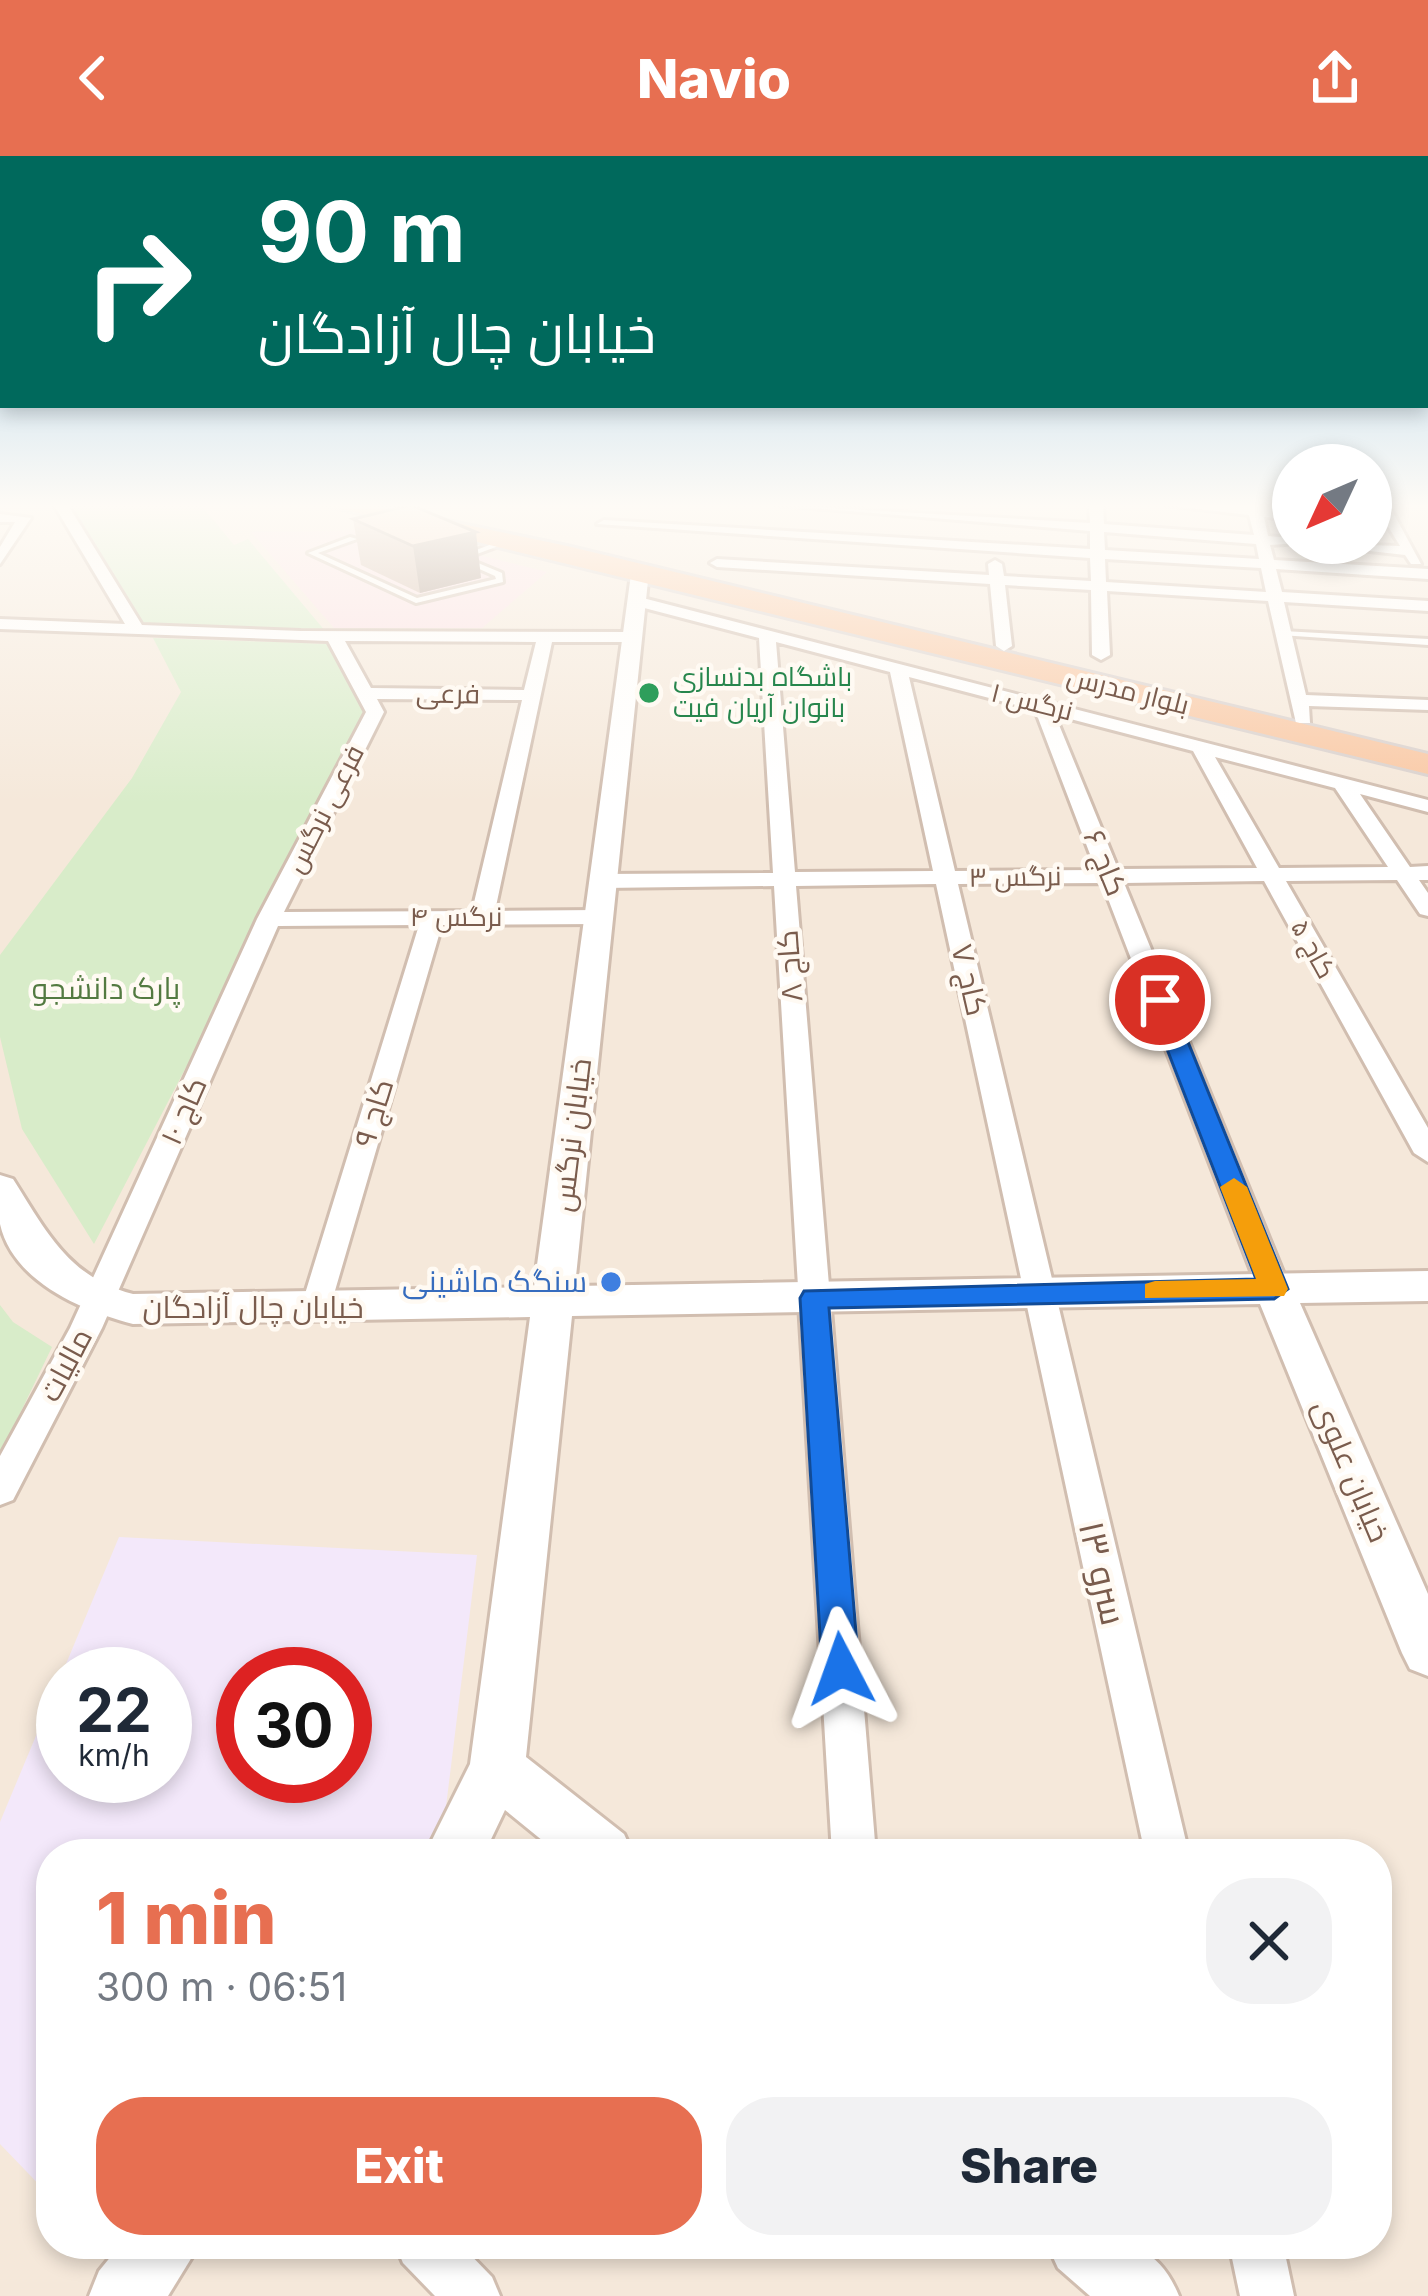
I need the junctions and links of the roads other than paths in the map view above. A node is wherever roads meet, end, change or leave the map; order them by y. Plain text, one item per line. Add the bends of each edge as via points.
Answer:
1 (122, 605) edge
2 (635, 605) edge
3 (688, 605) edge
4 (721, 605) edge
5 (848, 605) edge
6 (1000, 605) edge
7 (1100, 605) edge
8 (1277, 605) edge
9 (0, 624) edge
10 (138, 632) junction
11 (1283, 633) junction
12 (767, 634) junction
13 (334, 637) junction
14 (545, 637) junction
15 (632, 637) junction
16 (1428, 642) edge
17 (1004, 646) junction
18 (1101, 655) dead end
19 (898, 668) junction
20 (363, 693) junction
21 (534, 694) junction
22 (1042, 705) junction
23 (1428, 705) edge
24 (1301, 709) junction
25 (1199, 745) junction
26 (1428, 749) edge
27 (1428, 764) edge
28 (1343, 784) junction
29 (1428, 806) edge
30 (1416, 873) edge
31 (1271, 874) junction
32 (1110, 876) junction
33 (946, 878) junction
34 (784, 880) junction
35 (602, 881) junction
36 (1428, 908) edge
37 (433, 917) junction
38 (482, 917) junction
39 (598, 917) junction
40 (269, 919) junction
41 (1428, 1154) edge
42 (0, 1188) edge
43 (1428, 1286) edge
44 (1274, 1289) junction
45 (1039, 1293) junction
46 (814, 1298) junction
47 (98, 1303) junction
48 (552, 1303) junction
49 (316, 1310) junction
50 (0, 1490) edge
51 (1428, 1653) edge
52 (497, 1769) junction
53 (462, 1839) edge
54 (585, 1839) edge
55 (853, 1839) edge
56 (1164, 1839) edge
57 (153, 2259) edge
58 (437, 2259) edge
59 (1100, 2259) edge
60 (1259, 2259) edge
61 (124, 2296) edge
62 (473, 2296) edge
63 (1144, 2296) edge
64 (1268, 2296) edge

1 - 10 street
2 - 15 street, خیابان نرگس
3 - 12 street, نرگس ۱
4 - 27 highway, بلوار مدرس
5 - 17 highway, بلوار مدرس
6 - 17 street
7 - 18 street
8 - 11 street
9 - 10 street
10 - 13 street
11 - 16 lane
11 - 24 street
12 - 19 street, نرگس ۱
12 - 34 street, کاج ۸
13 - 14 street
13 - 20 street
14 - 15 street
14 - 21 street
15 - 35 street, خیابان نرگس
17 - 24 highway, بلوار مدرس
19 - 22 street, نرگس ۱
19 - 33 street, کاج ۷
20 - 21 street, فرعی
20 - 40 street, فرعی نرگس via 375,712
21 - 38 street
22 - 25 street, نرگس ۱
22 - 32 street, کاج ۶
23 - 24 street
24 - 26 highway, بلوار مدرس
25 - 28 street, نرگس ۱
25 - 31 street, کاج ۵
28 - 29 street, نرگس ۱
28 - 30 street
30 - 31 street, نرگس ۳
30 - 36 street
31 - 32 street, نرگس ۳
31 - 41 street, کاج ۵
32 - 33 street, نرگس ۳
32 - 44 street, کاج ۶
33 - 34 street, نرگس ۳
33 - 45 street, کاج ۷
34 - 35 street, نرگس ۳
34 - 46 street, کاج ۸
35 - 39 street, خیابان نرگس
37 - 38 street, نرگس ۴
37 - 40 street, نرگس ۴
37 - 49 street, کاج ۹
38 - 39 street, نرگس ۴
39 - 48 street, خیابان نرگس
40 - 47 street, کاج ۱۰
42 - 47 street, خیابان چال آزادگان via 50,1273
43 - 44 street, خیابان چال آزادگان
44 - 45 street, خیابان چال آزادگان
44 - 51 street, خیابان علوی
45 - 46 street, خیابان چال آزادگان
45 - 56 street, سرو ۱۳
46 - 48 street, خیابان چال آزادگان
46 - 55 street, کاج ۸
47 - 49 street, خیابان چال آزادگان
47 - 50 street, مالیات
48 - 49 street, خیابان چال آزادگان
48 - 52 street, خیابان نرگس
52 - 53 street
52 - 54 street
57 - 61 street
58 - 62 street
59 - 63 street
60 - 64 street

